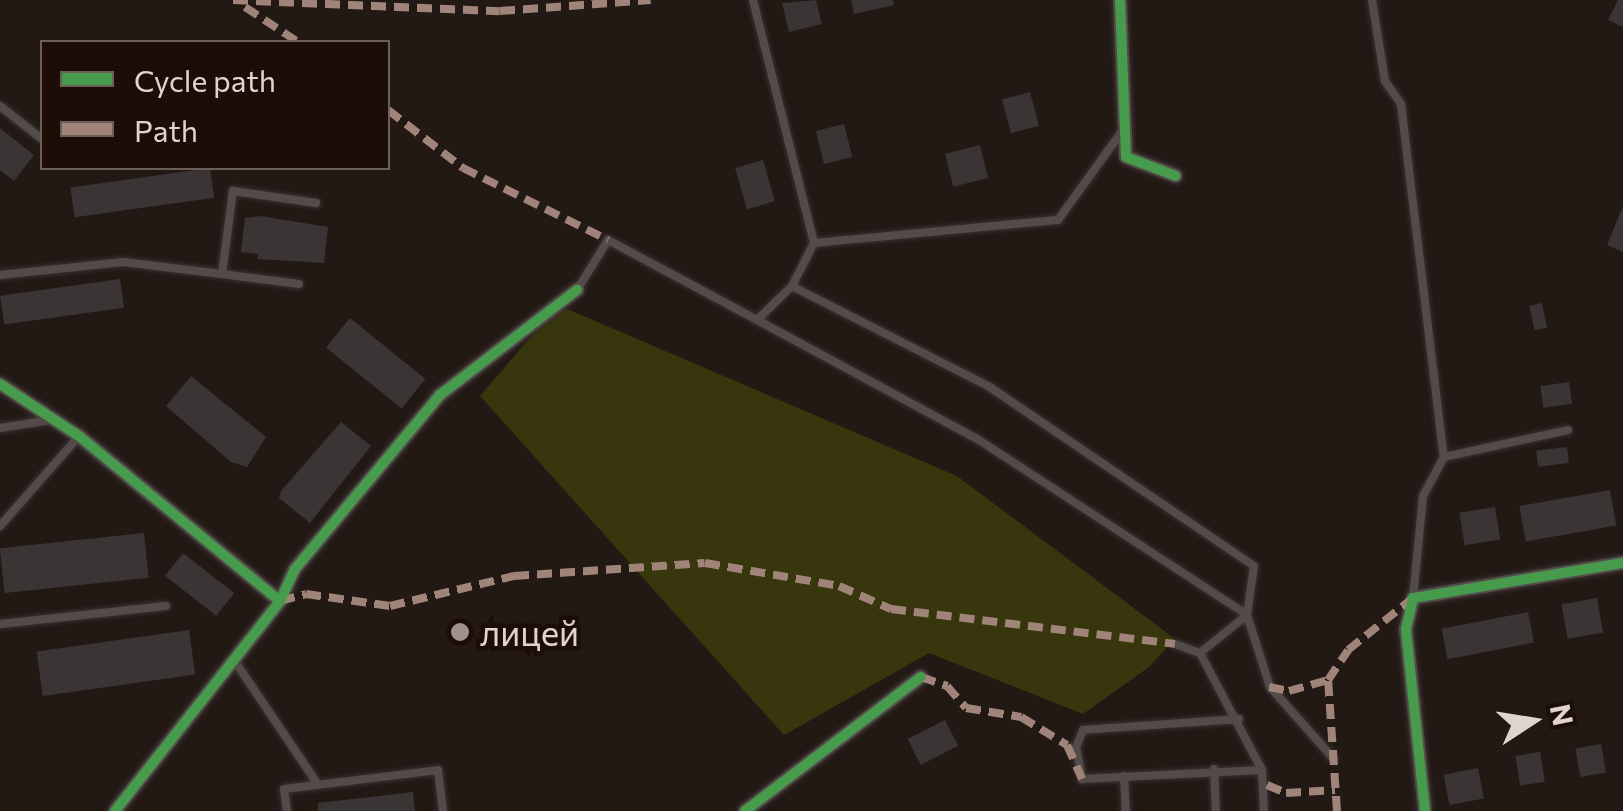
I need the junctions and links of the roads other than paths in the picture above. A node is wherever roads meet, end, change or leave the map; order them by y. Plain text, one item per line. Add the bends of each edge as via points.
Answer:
1 (753, 0) edge
2 (1120, 0) edge
3 (1372, 0) edge
4 (0, 106) edge
5 (1125, 126) junction
6 (40, 137) edge
7 (1176, 176) dead end
8 (316, 203) dead end
9 (814, 243) junction
10 (222, 274) junction
11 (0, 275) edge
12 (299, 284) dead end
13 (792, 286) junction
14 (577, 290) joint
15 (757, 320) junction
16 (0, 384) edge
17 (56, 419) junction
18 (0, 428) edge
19 (1568, 430) dead end
20 (79, 436) junction
21 (1444, 457) junction
22 (0, 526) edge
23 (1623, 563) edge
24 (1413, 598) junction
25 (280, 601) junction
26 (166, 606) dead end
27 (1247, 614) junction
28 (0, 624) edge
29 (1175, 644) dead end
30 (1200, 653) junction
31 (234, 660) junction
32 (921, 677) dead end
33 (1239, 719) junction
34 (1333, 758) dead end
35 (1214, 769) junction
36 (1262, 770) junction
37 (1124, 776) junction
38 (318, 783) junction
39 (115, 811) edge
40 (287, 811) edge
41 (443, 811) edge
42 (745, 811) edge
43 (1126, 811) edge
44 (1216, 811) edge
45 (1264, 811) edge
46 (1425, 811) edge

1 - 9 lane
2 - 5 street
3 - 21 lane via 1385,81 1401,104
4 - 6 lane
5 - 7 street via 1126,156
5 - 9 lane via 1058,220
8 - 10 lane via 233,191
9 - 13 lane
10 - 11 lane via 124,262
10 - 12 lane
13 - 15 lane
13 - 27 lane via 990,388 1254,566
14 - 15 lane via 608,240
14 - 25 street via 440,395 295,569
15 - 27 lane via 980,440
16 - 17 street
17 - 18 lane
17 - 20 street
19 - 21 lane
20 - 22 lane
20 - 25 street
21 - 24 lane via 1423,496
23 - 24 street
24 - 46 street via 1406,629
25 - 31 street
26 - 28 lane
27 - 30 lane
27 - 34 lane via 1270,687
29 - 30 lane
30 - 33 lane
31 - 38 lane
31 - 39 street
32 - 42 street
33 - 36 lane
33 - 37 lane via 1083,730 1076,748 1082,779
35 - 36 lane
35 - 37 lane
35 - 44 lane
36 - 45 lane via 1268,784
37 - 43 lane
38 - 40 lane via 284,789
38 - 41 lane via 438,770

